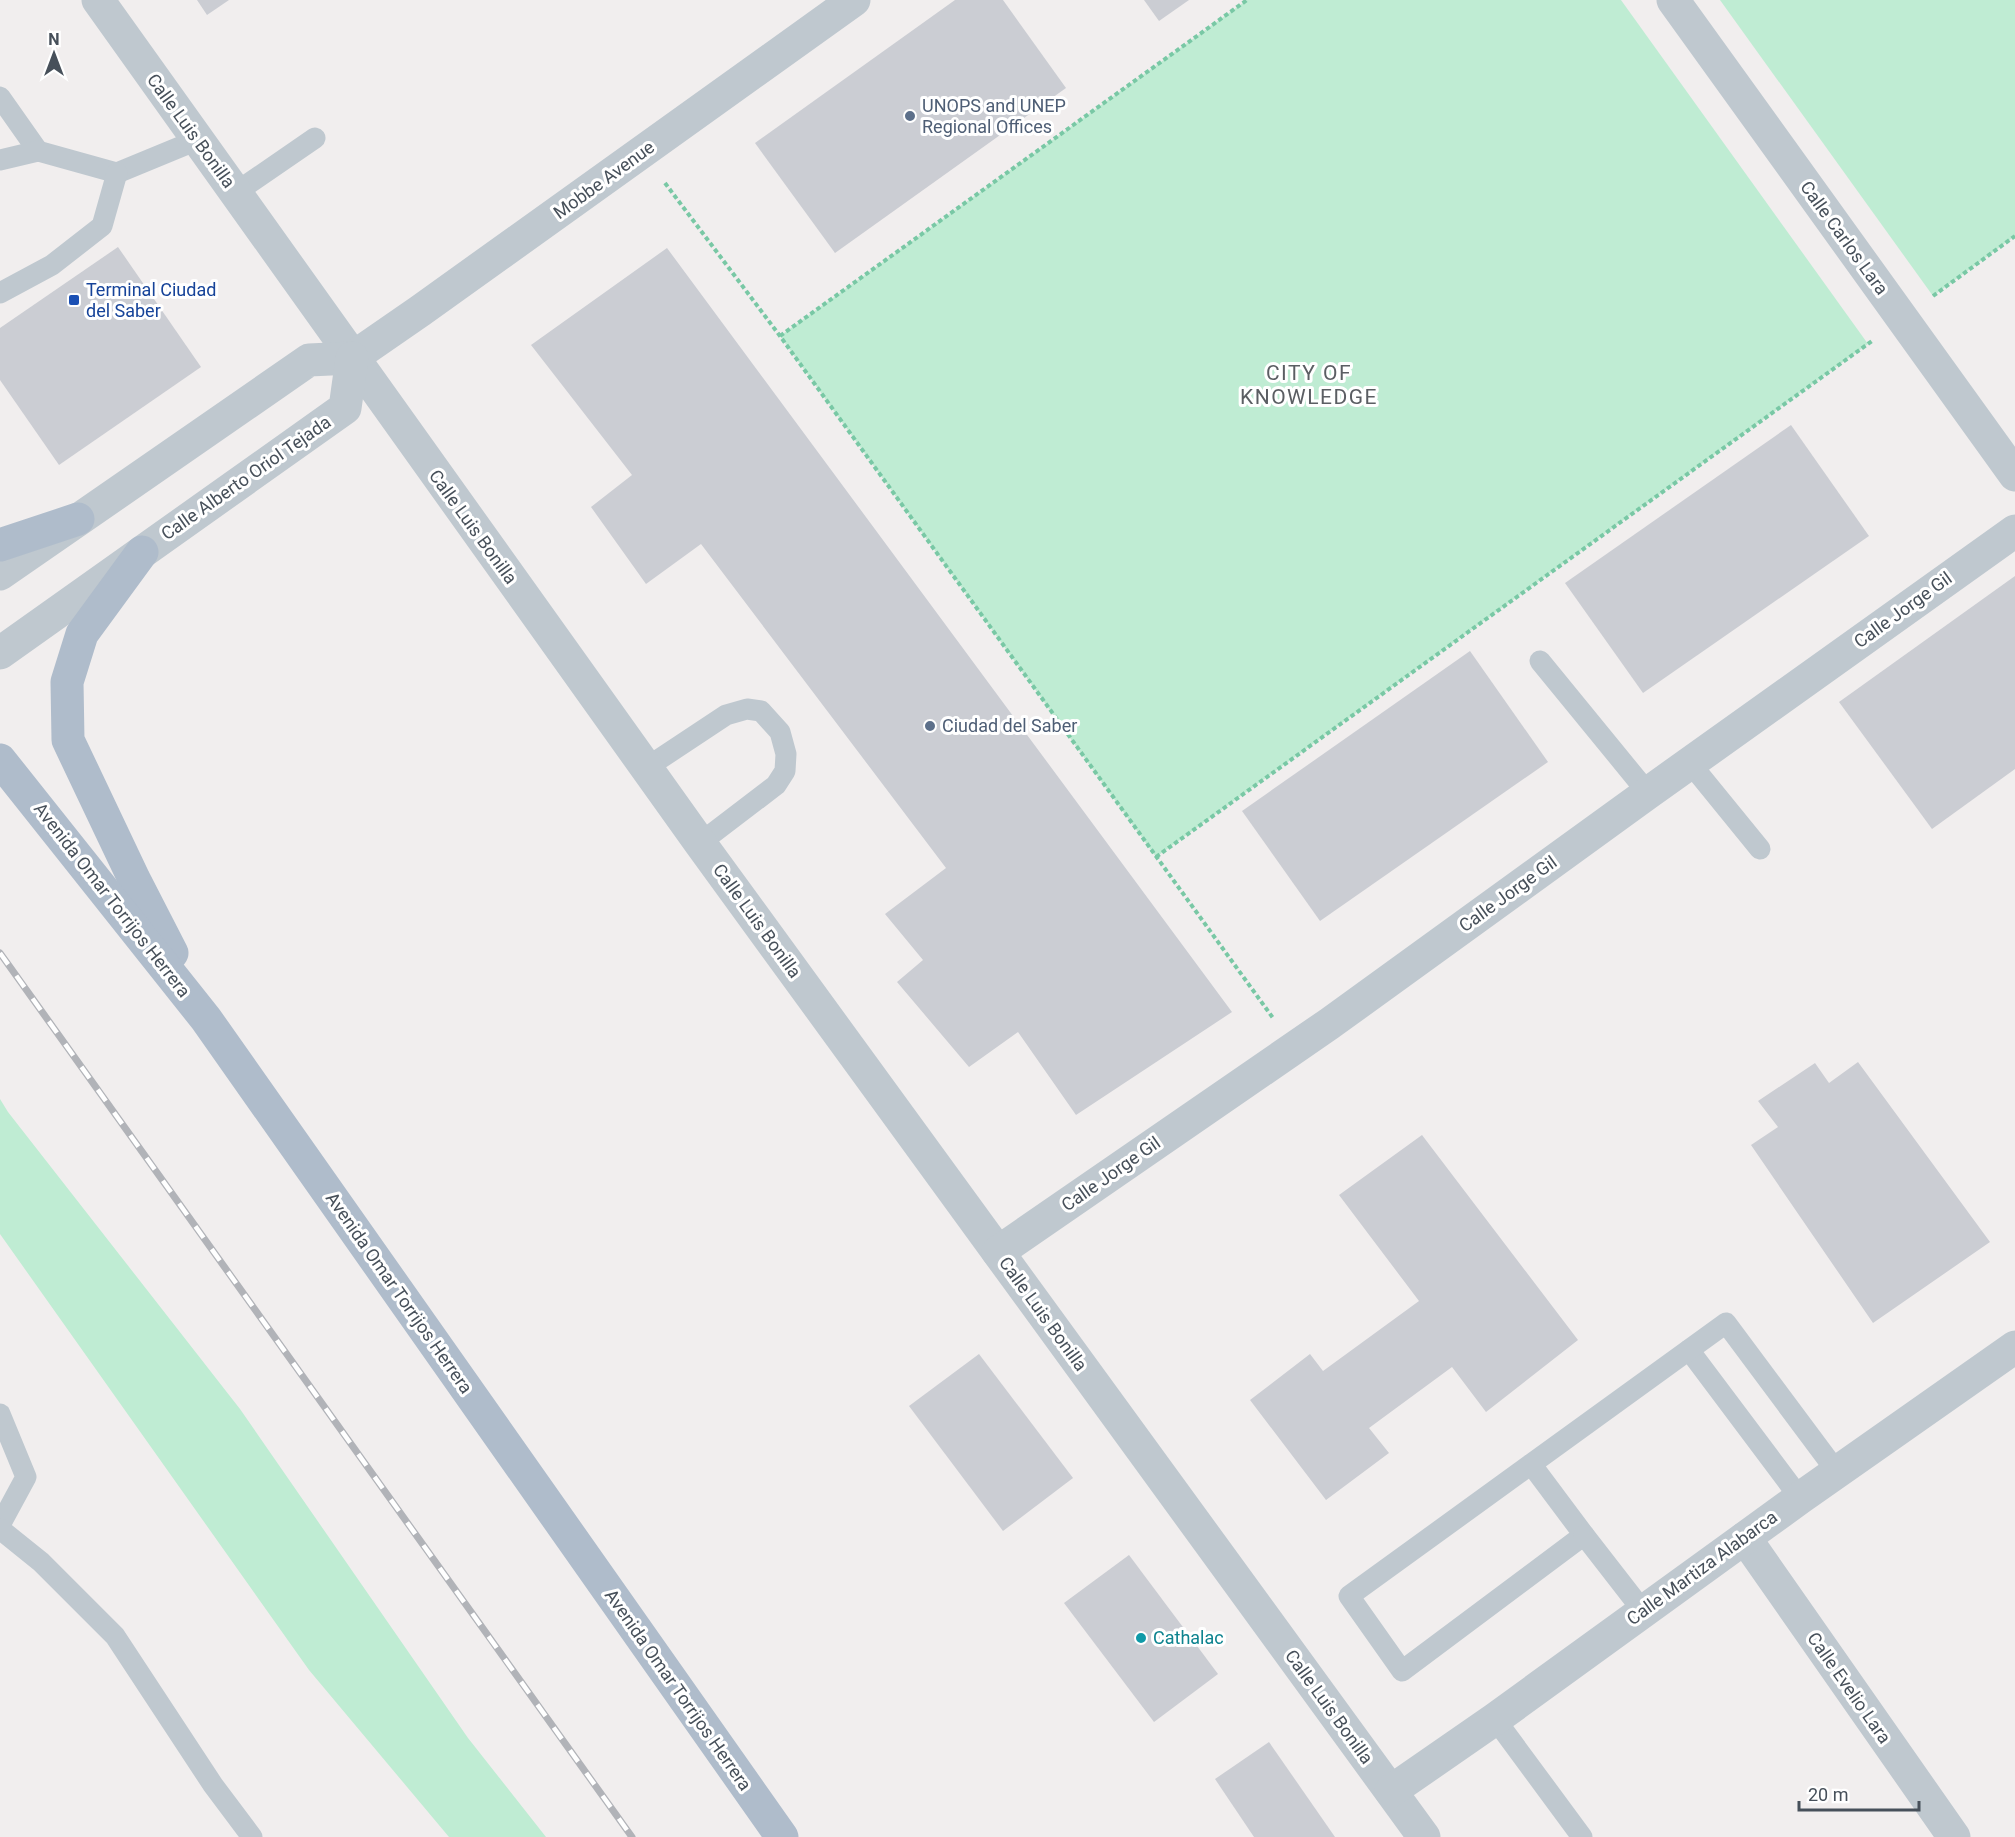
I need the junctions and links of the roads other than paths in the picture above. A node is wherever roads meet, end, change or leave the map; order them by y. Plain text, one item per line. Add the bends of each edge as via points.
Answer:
1 (98, 0) edge
2 (854, 0) edge
3 (1672, 0) edge
4 (0, 97) edge
5 (315, 138) dead end
6 (197, 140) junction
7 (38, 151) junction
8 (0, 160) edge
9 (117, 173) junction
10 (235, 193) junction
11 (0, 293) edge
12 (352, 358) junction
13 (2015, 476) edge
14 (78, 519) junction
15 (2015, 531) edge
16 (0, 545) edge
17 (142, 552) junction
18 (0, 574) edge
19 (0, 653) edge
20 (1540, 661) dead end
21 (0, 759) edge
22 (1690, 763) junction
23 (646, 768) junction
24 (1648, 793) junction
25 (700, 843) junction
26 (1760, 849) dead end
27 (206, 1019) junction
28 (998, 1252) junction
29 (2015, 1347) edge
30 (1689, 1350) junction
31 (0, 1414) edge
32 (1531, 1464) junction
33 (1837, 1472) junction
34 (1800, 1498) junction
35 (0, 1527) edge
36 (1584, 1535) junction
37 (1744, 1538) junction
38 (1643, 1611) junction
39 (1495, 1719) junction
40 (1391, 1791) junction
41 (252, 1837) edge
42 (782, 1837) edge
43 (1424, 1837) edge
44 (1582, 1837) edge
45 (1954, 1837) edge

1 - 6 street, Calle Luis Bonilla
2 - 12 street, Mobbe Avenue
3 - 13 street, Calle Carlos Lara
4 - 7 lane
5 - 10 lane
6 - 9 lane
6 - 10 street, Calle Luis Bonilla
7 - 8 lane
7 - 9 lane
9 - 11 lane via 102,226 52,264
10 - 12 street, Calle Luis Bonilla
12 - 14 street via 309,360
12 - 17 street, Calle Alberto Oriol Tejada via 345,408
12 - 23 street, Calle Luis Bonilla
14 - 16 main road
14 - 18 street
15 - 22 street, Calle Jorge Gil
17 - 19 street, Calle Alberto Oriol Tejada
17 - 27 main road via 82,634 67,682 68,740
20 - 24 lane
21 - 27 main road, Avenida Omar Torrijos Herrera
22 - 24 street, Calle Jorge Gil
22 - 26 lane
23 - 25 street, Calle Luis Bonilla
23 - 25 lane via 726,714 747,709 761,711 780,732 786,754 785,771 776,785
24 - 28 street, Calle Jorge Gil via 1295,1048
25 - 28 street, Calle Luis Bonilla
27 - 42 main road, Avenida Omar Torrijos Herrera
28 - 40 street, Calle Luis Bonilla
29 - 33 street, Calle Martiza Alabarca
30 - 32 lane
30 - 33 lane via 1726,1323
30 - 34 lane
31 - 35 lane via 26,1477
32 - 36 lane
32 - 36 lane via 1349,1596 1402,1671
33 - 34 street, Calle Martiza Alabarca
34 - 37 street, Calle Martiza Alabarca
35 - 41 lane via 115,1636
36 - 38 lane
37 - 38 street, Calle Martiza Alabarca
37 - 45 street, Calle Evelio Lara
38 - 39 street, Calle Martiza Alabarca
39 - 40 street, Calle Martiza Alabarca
39 - 44 lane
40 - 43 street, Calle Luis Bonilla

